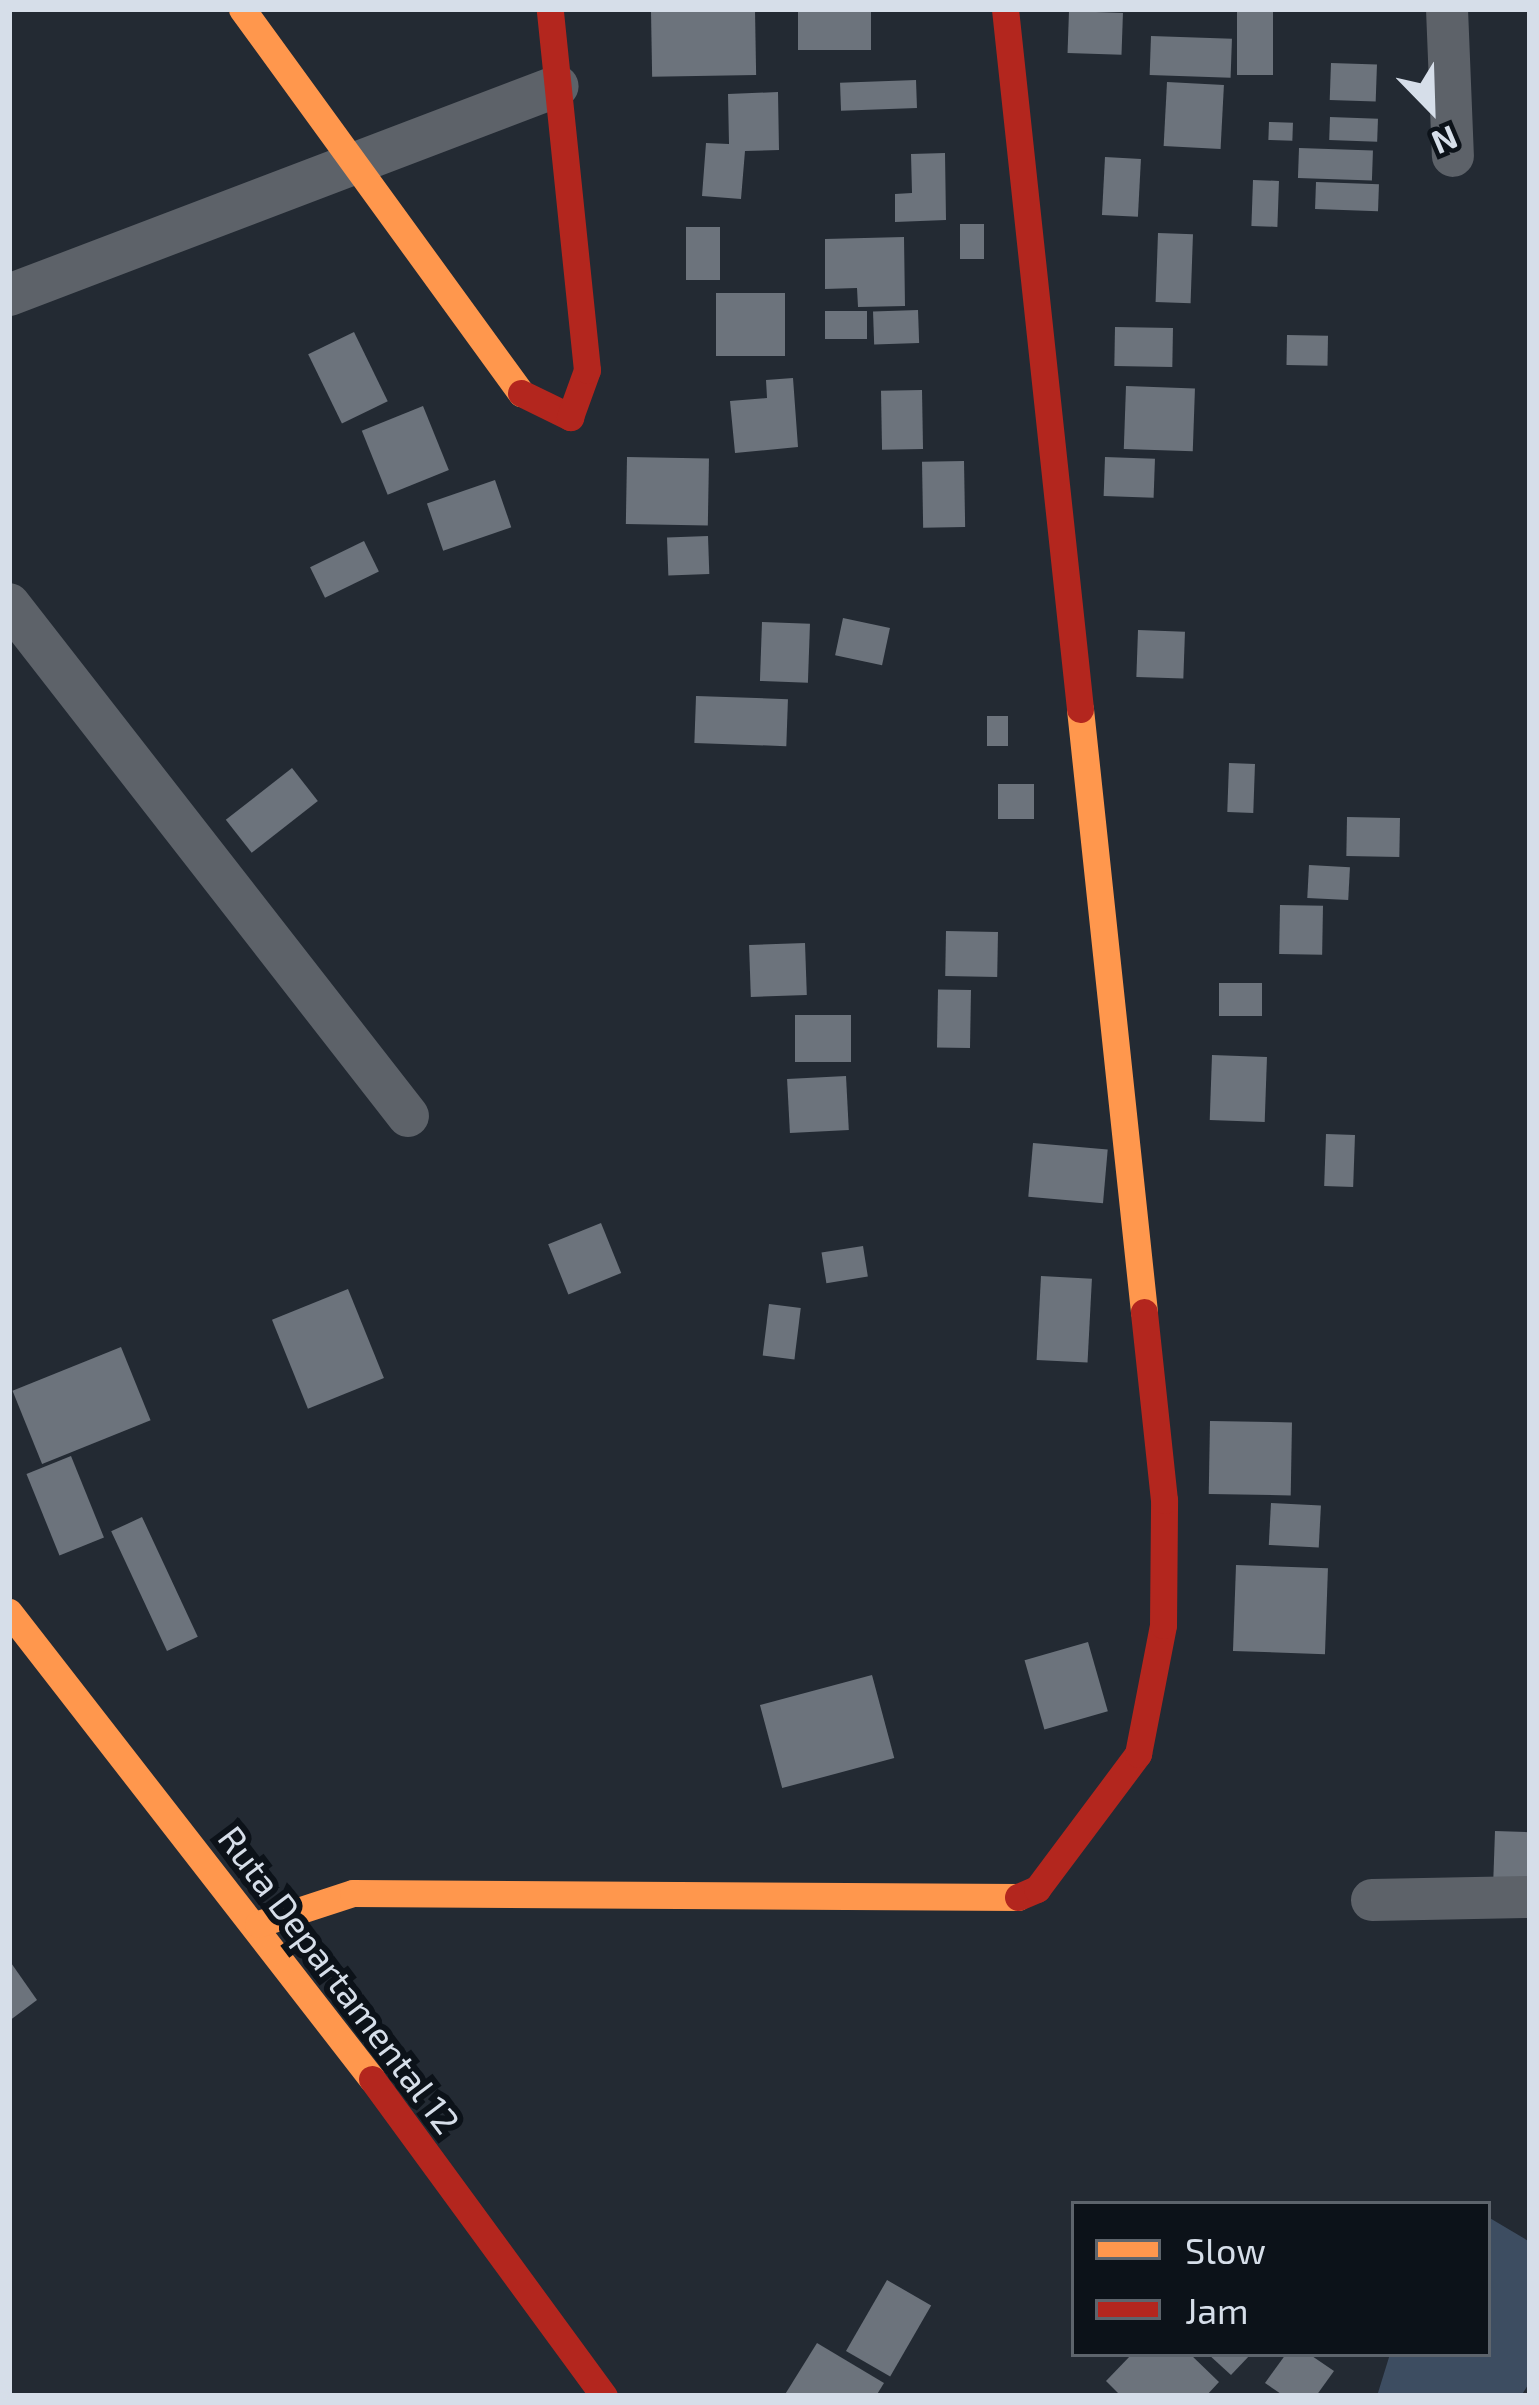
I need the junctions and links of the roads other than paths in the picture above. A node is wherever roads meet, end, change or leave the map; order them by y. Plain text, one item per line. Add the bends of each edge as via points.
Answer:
1 (242, 9) edge
2 (550, 9) edge
3 (1005, 9) edge
4 (1447, 9) edge
5 (558, 86) junction
6 (1453, 156) dead end
7 (350, 158) junction
8 (9, 295) edge
9 (9, 604) edge
10 (408, 1116) dead end
11 (9, 1612) edge
12 (1530, 1897) edge
13 (1372, 1900) dead end
14 (259, 1924) junction
15 (604, 2396) edge

1 - 7 street
2 - 5 street
3 - 14 street via 1164,1500 1163,1625 1138,1754 1037,1889 1016,1898 353,1893
4 - 6 street
5 - 7 street
5 - 7 street via 587,370 570,417 522,395
7 - 8 street
9 - 10 street
11 - 14 street, Ruta Departamental 12
12 - 13 street
14 - 15 street, Ruta Departamental 12

